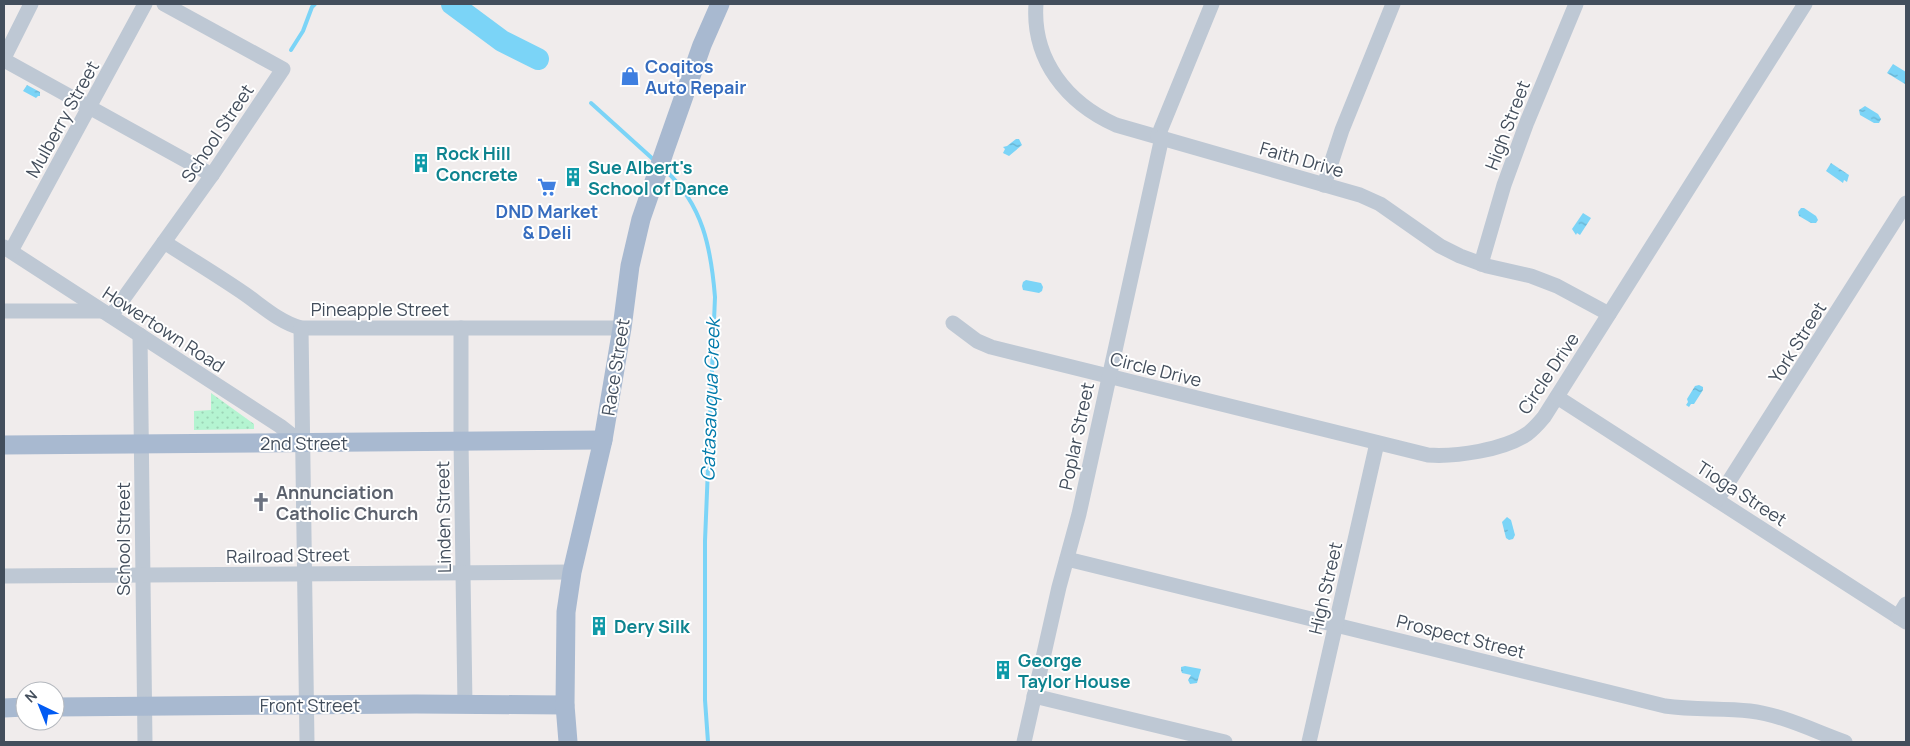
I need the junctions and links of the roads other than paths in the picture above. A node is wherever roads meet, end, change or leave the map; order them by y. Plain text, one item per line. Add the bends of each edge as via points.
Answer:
1 (31, 4) edge
2 (145, 4) edge
3 (164, 4) edge
4 (720, 4) edge
5 (1036, 4) edge
6 (1212, 4) edge
7 (1393, 4) edge
8 (1576, 4) edge
9 (1805, 4) edge
10 (4, 59) edge
11 (89, 107) junction
12 (1160, 137) junction
13 (212, 175) junction
14 (1324, 185) junction
15 (1906, 203) edge
16 (164, 242) junction
17 (7, 249) edge
18 (1481, 264) junction
19 (4, 311) edge
20 (107, 314) junction
21 (1608, 314) junction
22 (953, 323) dead end
23 (301, 328) junction
24 (461, 328) junction
25 (622, 328) junction
26 (140, 335) junction
27 (1109, 377) junction
28 (1557, 397) junction
29 (603, 440) junction
30 (461, 441) junction
31 (1377, 442) junction
32 (141, 443) junction
33 (303, 444) junction
34 (4, 445) edge
35 (1718, 500) junction
36 (1067, 559) junction
37 (463, 572) junction
38 (572, 572) junction
39 (305, 573) junction
40 (142, 574) junction
41 (4, 576) edge
42 (1904, 615) edge
43 (1336, 624) junction
44 (1034, 696) junction
45 (306, 705) junction
46 (465, 705) junction
47 (565, 705) junction
48 (144, 706) junction
49 (65, 707) edge
50 (145, 742) edge
51 (307, 742) edge
52 (568, 742) edge
53 (1024, 742) edge
54 (1225, 742) edge
55 (1309, 742) edge
56 (1845, 742) edge

1 - 10 street
2 - 11 street, Mulberry Street
3 - 13 street, School Street via 284,69
4 - 25 main road, Race Street via 702,45 642,219 630,266
5 - 12 street, Faith Drive via 1037,32 1042,48 1048,64 1070,95 1100,118
6 - 12 street, Poplar Street
7 - 14 street via 1342,130
8 - 18 street, High Street via 1507,176
9 - 21 street, Circle Drive
10 - 11 street
11 - 13 street
11 - 17 street, Mulberry Street
12 - 14 street, Faith Drive
12 - 27 street, Poplar Street
13 - 16 street, School Street
14 - 18 street, Faith Drive via 1380,204 1440,246
15 - 35 street, York Street
16 - 20 street, School Street
16 - 23 street, Pineapple Street via 281,320
17 - 20 street, Howertown Road
18 - 21 street, Faith Drive via 1532,276
19 - 20 street
20 - 26 street, Howertown Road
21 - 28 street, Circle Drive
22 - 27 street, Circle Drive via 977,341 991,346
23 - 24 street, Pineapple Street
23 - 33 street
24 - 25 street, Pineapple Street
24 - 30 street, Linden Street
25 - 29 main road, Race Street
26 - 32 street, School Street
26 - 33 street, Howertown Road
27 - 31 street, Circle Drive
27 - 36 street, Poplar Street
28 - 31 street, Circle Drive via 1544,417 1527,434 1513,442 1446,456 1428,455
28 - 35 street, Tioga Street
29 - 30 main road, 2nd Street
29 - 38 main road, Race Street
30 - 33 main road, 2nd Street
30 - 37 street, Linden Street
31 - 43 street, High Street
32 - 33 main road, 2nd Street
32 - 34 main road, 2nd Street
32 - 40 street, School Street
33 - 39 street
35 - 42 street, Tioga Street
36 - 43 street, Prospect Street
36 - 44 street, Poplar Street
37 - 38 street, Railroad Street
37 - 39 street, Railroad Street
37 - 46 street, Linden Street
38 - 47 main road, Race Street via 566,612
39 - 40 street, Railroad Street
39 - 45 street
40 - 41 street, Railroad Street
40 - 48 street, School Street
43 - 55 street, High Street
43 - 56 street, Prospect Street via 1666,706 1751,711 1778,717
44 - 53 street, Poplar Street
44 - 54 street
45 - 46 main road, Front Street
45 - 48 main road, Front Street
45 - 51 street
46 - 47 main road, Front Street
47 - 52 main road, Race Street
48 - 49 main road, Front Street
48 - 50 street, School Street

